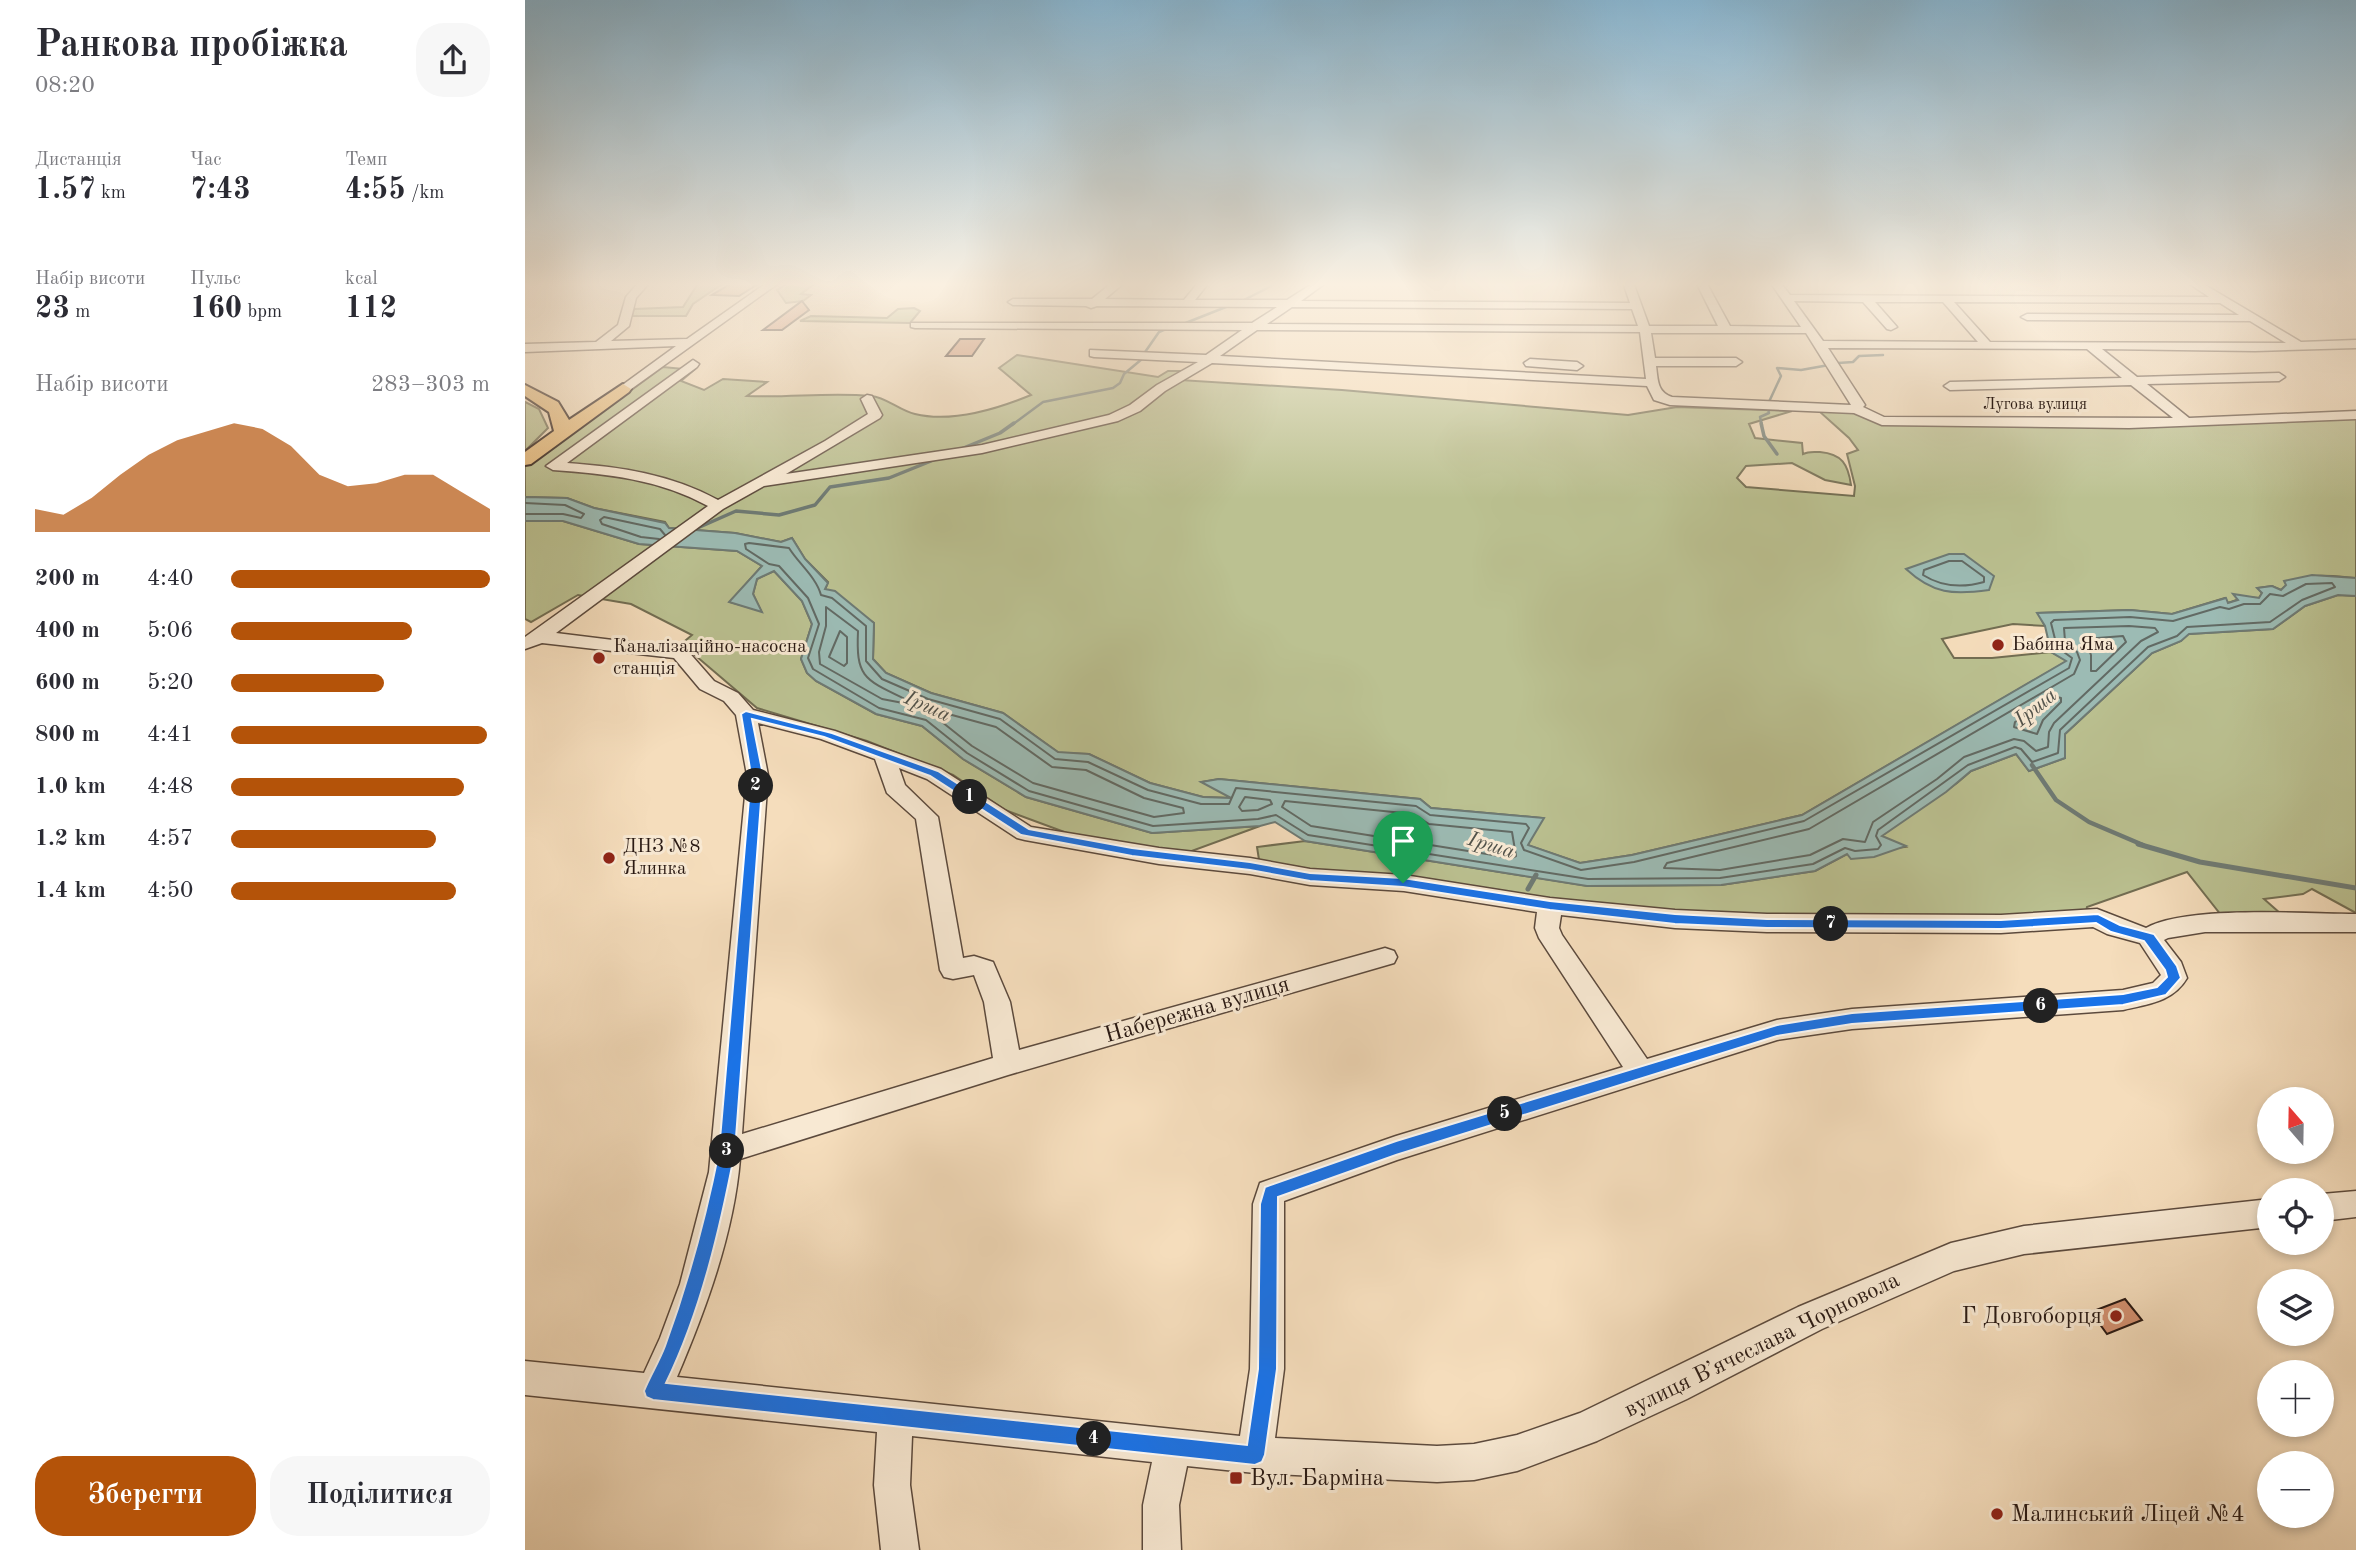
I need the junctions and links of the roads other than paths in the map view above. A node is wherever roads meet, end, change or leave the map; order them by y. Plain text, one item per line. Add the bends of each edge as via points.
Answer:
1 (671, 354) edge
2 (1116, 354) edge
3 (1215, 354) edge
4 (1649, 354) edge
5 (1826, 354) edge
6 (2101, 354) edge
7 (1207, 360) junction
8 (660, 362) junction
9 (1736, 362) dead end
10 (1530, 363) dead end
11 (1651, 371) junction
12 (2279, 377) dead end
13 (2134, 380) junction
14 (1950, 386) dead end
15 (623, 388) junction
16 (525, 390) edge
17 (867, 399) dead end
18 (572, 404) junction
19 (1856, 409) junction
20 (2356, 415) edge
21 (2184, 420) junction
22 (563, 432) junction
23 (525, 459) edge
24 (758, 483) junction
25 (718, 506) junction
26 (533, 641) edge
27 (746, 714) junction
28 (884, 755) junction
29 (1550, 906) junction
30 (2356, 923) edge
31 (2149, 937) junction
32 (1385, 957) dead end
33 (1008, 1064) junction
34 (1641, 1072) junction
35 (727, 1151) junction
36 (2356, 1204) edge
37 (2334, 1207) edge
38 (2257, 1214) edge
39 (525, 1378) edge
40 (653, 1391) junction
41 (895, 1418) junction
42 (1173, 1447) junction
43 (1255, 1455) junction
44 (900, 1550) edge
45 (1161, 1550) edge

1 - 8 street
2 - 7 street
3 - 7 street
4 - 11 street
5 - 19 street via 1853,396
6 - 13 street
7 - 11 street
7 - 24 street via 1135,408 1104,420 982,449
8 - 15 street
8 - 25 street via 693,364 553,466 629,472 668,481
9 - 11 street
10 - 11 street
11 - 19 street, Лугова вулиця via 1655,394 1663,399
12 - 13 street
13 - 14 street
13 - 21 street
15 - 18 main road
15 - 22 main road
16 - 18 main road via 546,401
17 - 24 street via 875,415
18 - 22 main road
19 - 21 street, Лугова вулиця via 1879,420 1906,423 2119,425
20 - 21 street, Лугова вулиця
22 - 23 main road
24 - 25 street
25 - 26 street
26 - 27 street via 680,653 707,685 731,697
27 - 28 street
27 - 35 street via 757,775
28 - 29 street via 934,774 1025,833 1310,877 1403,883
28 - 33 street via 895,788 927,817 953,970 974,965 984,969 997,1002
29 - 31 street via 1767,923 2001,925 2098,918 2116,929
29 - 34 street via 1547,928 1551,938
30 - 31 street via 2205,923 2162,930
31 - 34 street via 2174,978 2161,991 2145,996 1814,1024
32 - 33 street, Набережна вулиця
33 - 35 street, Набережна вулиця
34 - 43 street via 1271,1192 1268,1369
35 - 40 street via 716,1206 681,1323
36 - 37 street
38 - 43 street, вулиця Вʼячеслава Чорновола via 2024,1240 1951,1257 1810,1318 1625,1411 1517,1454 1437,1464
39 - 40 street, вулиця Вʼячеслава Чорновола
40 - 41 street, вулиця Вʼячеслава Чорновола
41 - 42 street, вулиця Вʼячеслава Чорновола
41 - 44 street via 892,1485
42 - 43 street, вулиця Вʼячеслава Чорновола
42 - 45 street via 1161,1504

